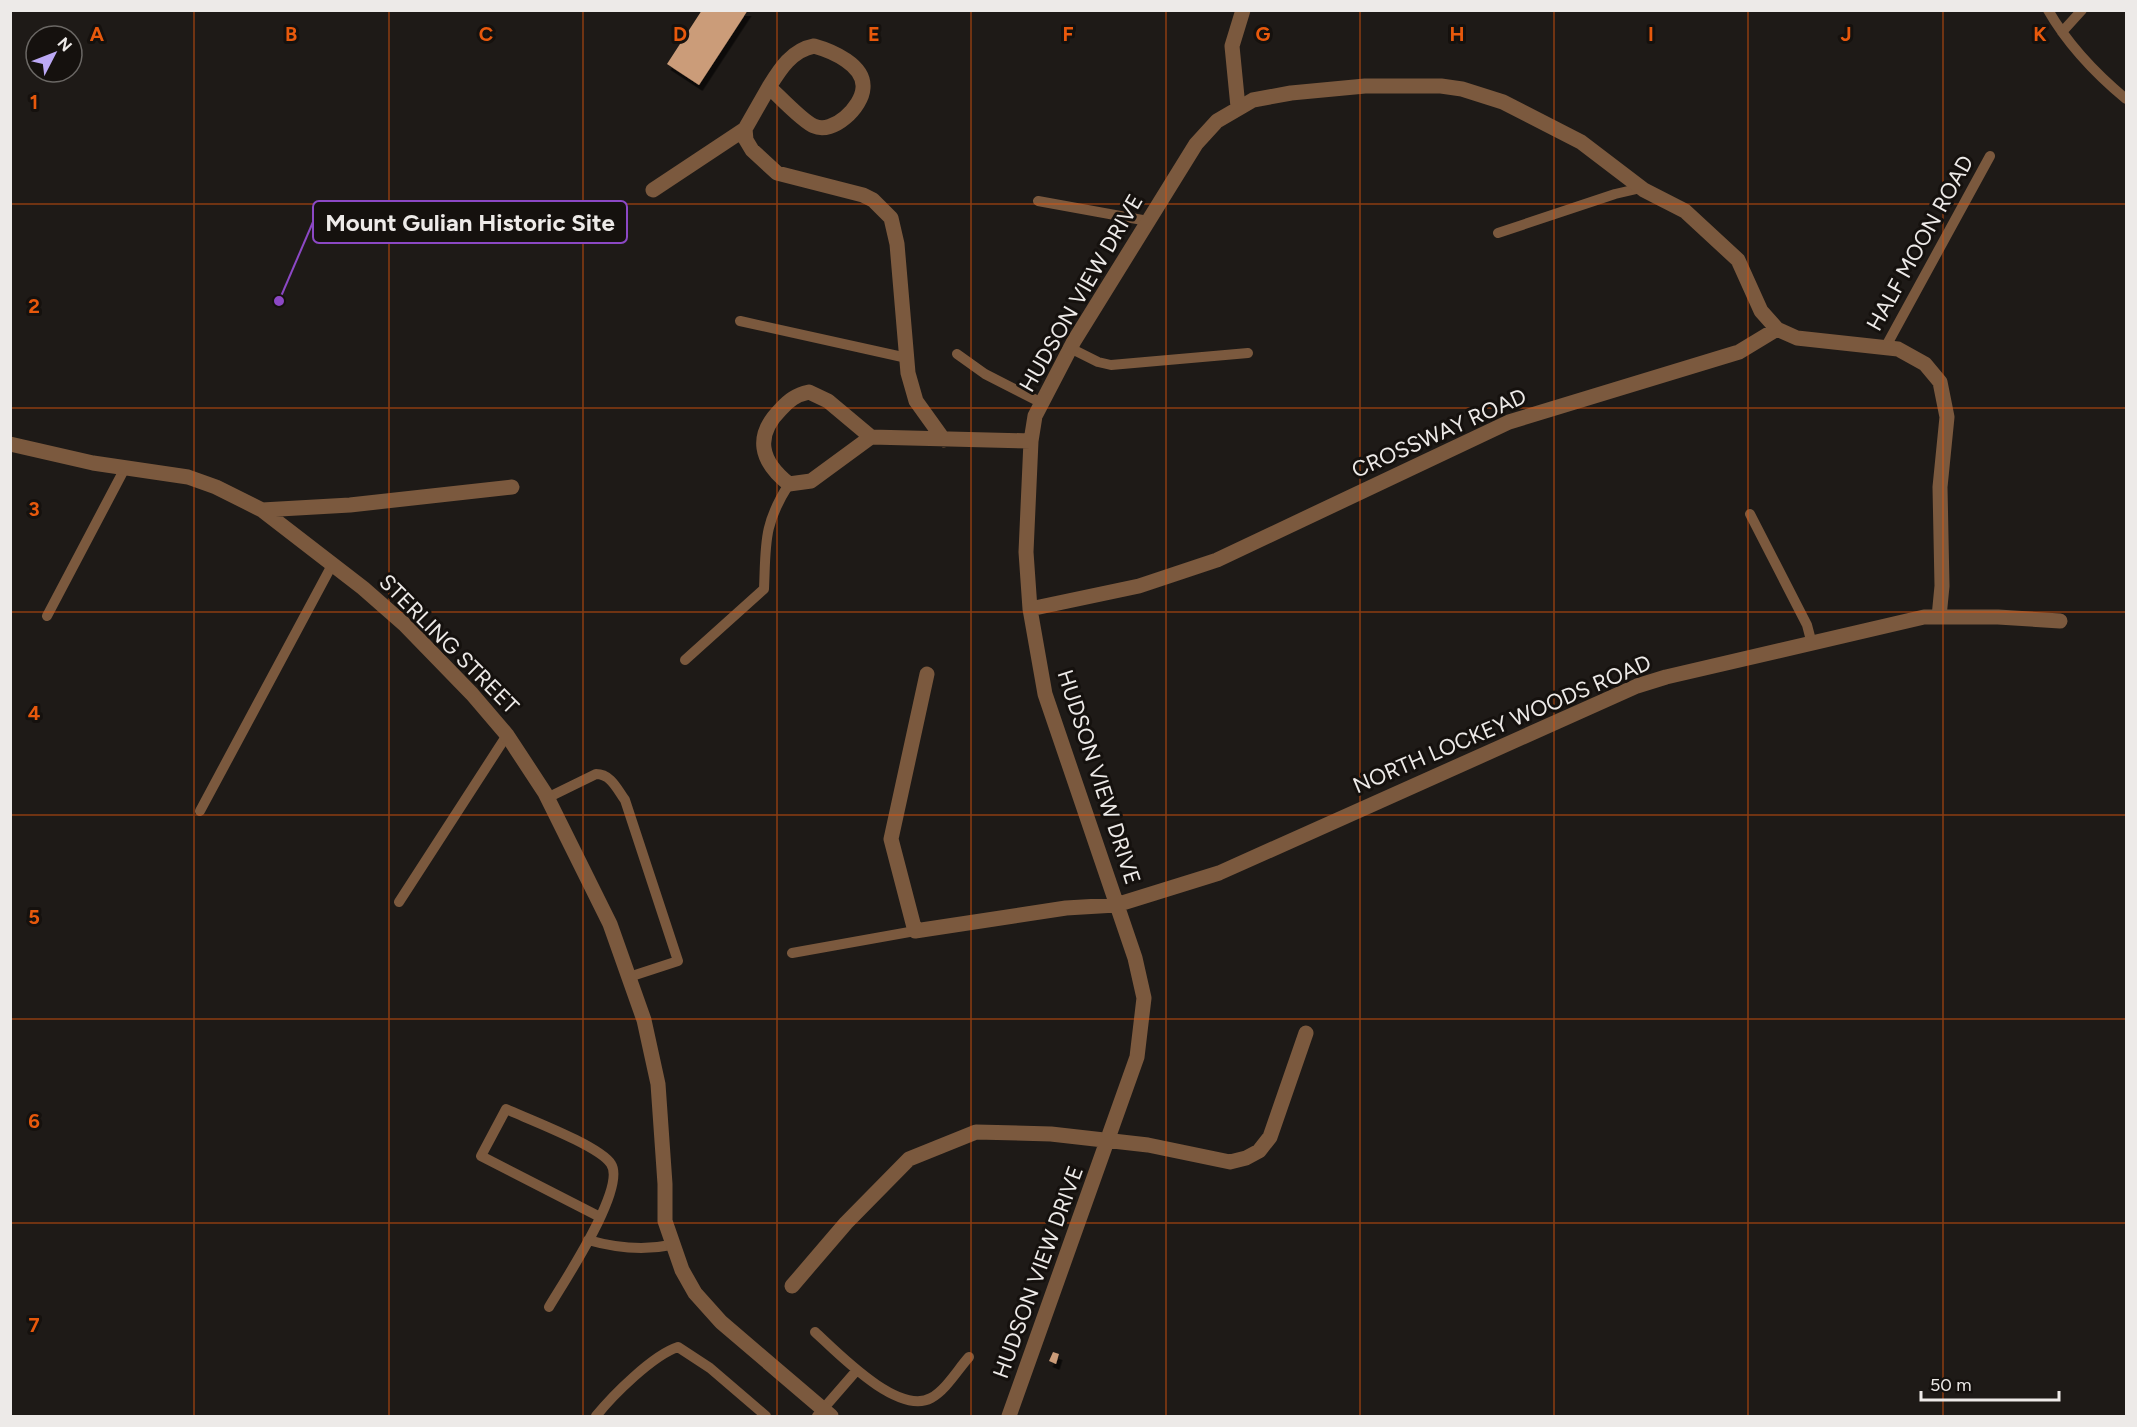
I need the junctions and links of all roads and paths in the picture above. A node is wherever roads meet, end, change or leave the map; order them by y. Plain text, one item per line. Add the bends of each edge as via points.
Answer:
1 (1243, 10) edge
2 (2048, 10) edge
3 (2082, 10) edge
4 (2062, 32) junction
5 (769, 87) junction
6 (2127, 99) edge
7 (1238, 107) junction
8 (745, 129) junction
9 (1990, 156) dead end
10 (1641, 188) junction
11 (653, 190) dead end
12 (1038, 201) dead end
13 (1148, 221) junction
14 (1498, 233) dead end
15 (740, 321) dead end
16 (1777, 329) junction
17 (1070, 348) junction
18 (1885, 348) junction
19 (1248, 353) dead end
20 (957, 354) dead end
21 (907, 358) junction
22 (1042, 403) junction
23 (871, 437) junction
24 (944, 440) junction
25 (1031, 441) junction
26 (10, 444) edge
27 (125, 468) junction
28 (789, 484) junction
29 (512, 487) dead end
30 (262, 510) junction
31 (1750, 514) dead end
32 (332, 565) junction
33 (1030, 609) junction
34 (47, 616) dead end
35 (1939, 617) junction
36 (2060, 621) dead end
37 (1812, 644) junction
38 (685, 660) dead end
39 (927, 674) dead end
40 (507, 735) junction
41 (548, 798) junction
42 (200, 811) dead end
43 (399, 902) dead end
44 (1116, 905) junction
45 (915, 931) junction
46 (792, 953) dead end
47 (629, 977) junction
48 (1306, 1033) dead end
49 (1108, 1142) junction
50 (600, 1217) junction
51 (588, 1240) junction
52 (671, 1245) junction
53 (792, 1286) dead end
54 (549, 1307) dead end
55 (815, 1332) dead end
56 (969, 1356) dead end
57 (857, 1370) junction
58 (824, 1415) edge
59 (596, 1416) edge
60 (766, 1416) edge
61 (1009, 1416) edge

1 - 7 street via 1232,46
2 - 4 lane
3 - 4 lane
4 - 6 lane via 2100,78
5 - 5 street via 784,63 814,46 844,58 861,77 863,88 858,103 837,124 828,127 814,126
5 - 8 street
7 - 10 street, HUDSON VIEW DRIVE via 1291,93 1365,86 1462,89 1503,102 1581,142
7 - 13 street, HUDSON VIEW DRIVE via 1217,121 1196,144
8 - 11 street
8 - 21 street via 752,150 777,173 863,195 891,218 897,244
9 - 18 lane, HALF MOON ROAD
10 - 14 lane
10 - 16 street, HUDSON VIEW DRIVE via 1685,212 1738,260 1761,311
12 - 13 lane
13 - 17 street, HUDSON VIEW DRIVE
15 - 21 lane
16 - 18 street via 1797,338
16 - 33 street, CROSSWAY ROAD via 1739,352 1509,422 1217,560 1139,586
17 - 19 lane via 1111,365
17 - 22 street, HUDSON VIEW DRIVE
18 - 35 street via 1898,349 1925,364 1940,382 1947,417 1940,487
20 - 22 lane via 985,374
21 - 24 street via 916,401
22 - 25 street, HUDSON VIEW DRIVE via 1035,416
23 - 24 street
23 - 28 street via 811,481
23 - 28 street via 828,401 809,392 790,399 769,421 762,438 768,459
24 - 25 street
25 - 33 street, HUDSON VIEW DRIVE via 1026,552
26 - 27 street, STERLING STREET
27 - 30 street, STERLING STREET via 188,477
27 - 34 lane
28 - 38 lane via 773,509 765,545 764,589
29 - 30 street via 350,505
30 - 32 street, STERLING STREET
31 - 37 lane via 1807,625
32 - 40 street, STERLING STREET via 404,624
32 - 42 lane
33 - 44 street, HUDSON VIEW DRIVE via 1045,694
35 - 36 street, NORTH LOCKEY WOODS ROAD
35 - 37 street, NORTH LOCKEY WOODS ROAD via 1924,617
37 - 44 street, NORTH LOCKEY WOODS ROAD via 1637,686 1219,873
39 - 45 street via 891,839
40 - 41 street, STERLING STREET
40 - 43 lane
41 - 47 street, STERLING STREET via 610,924
41 - 47 lane via 603,774 625,800 678,961
44 - 45 street, NORTH LOCKEY WOODS ROAD via 1066,908
44 - 49 street, HUDSON VIEW DRIVE via 1144,998 1137,1057
45 - 46 lane
47 - 52 street, STERLING STREET via 644,1020 658,1084 665,1221
48 - 49 street via 1269,1137 1252,1155 1230,1162 1148,1145
49 - 53 street via 1051,1134 976,1132 909,1159
49 - 61 street, HUDSON VIEW DRIVE
50 - 50 lane via 614,1179 613,1166 607,1158 506,1109 480,1156
50 - 51 lane
51 - 52 lane via 649,1249
51 - 54 lane
52 - 58 street, STERLING STREET via 695,1293 721,1322
55 - 57 lane
56 - 57 lane via 933,1397 915,1402 900,1398
57 - 58 lane
59 - 60 lane via 663,1354 678,1347 710,1368

